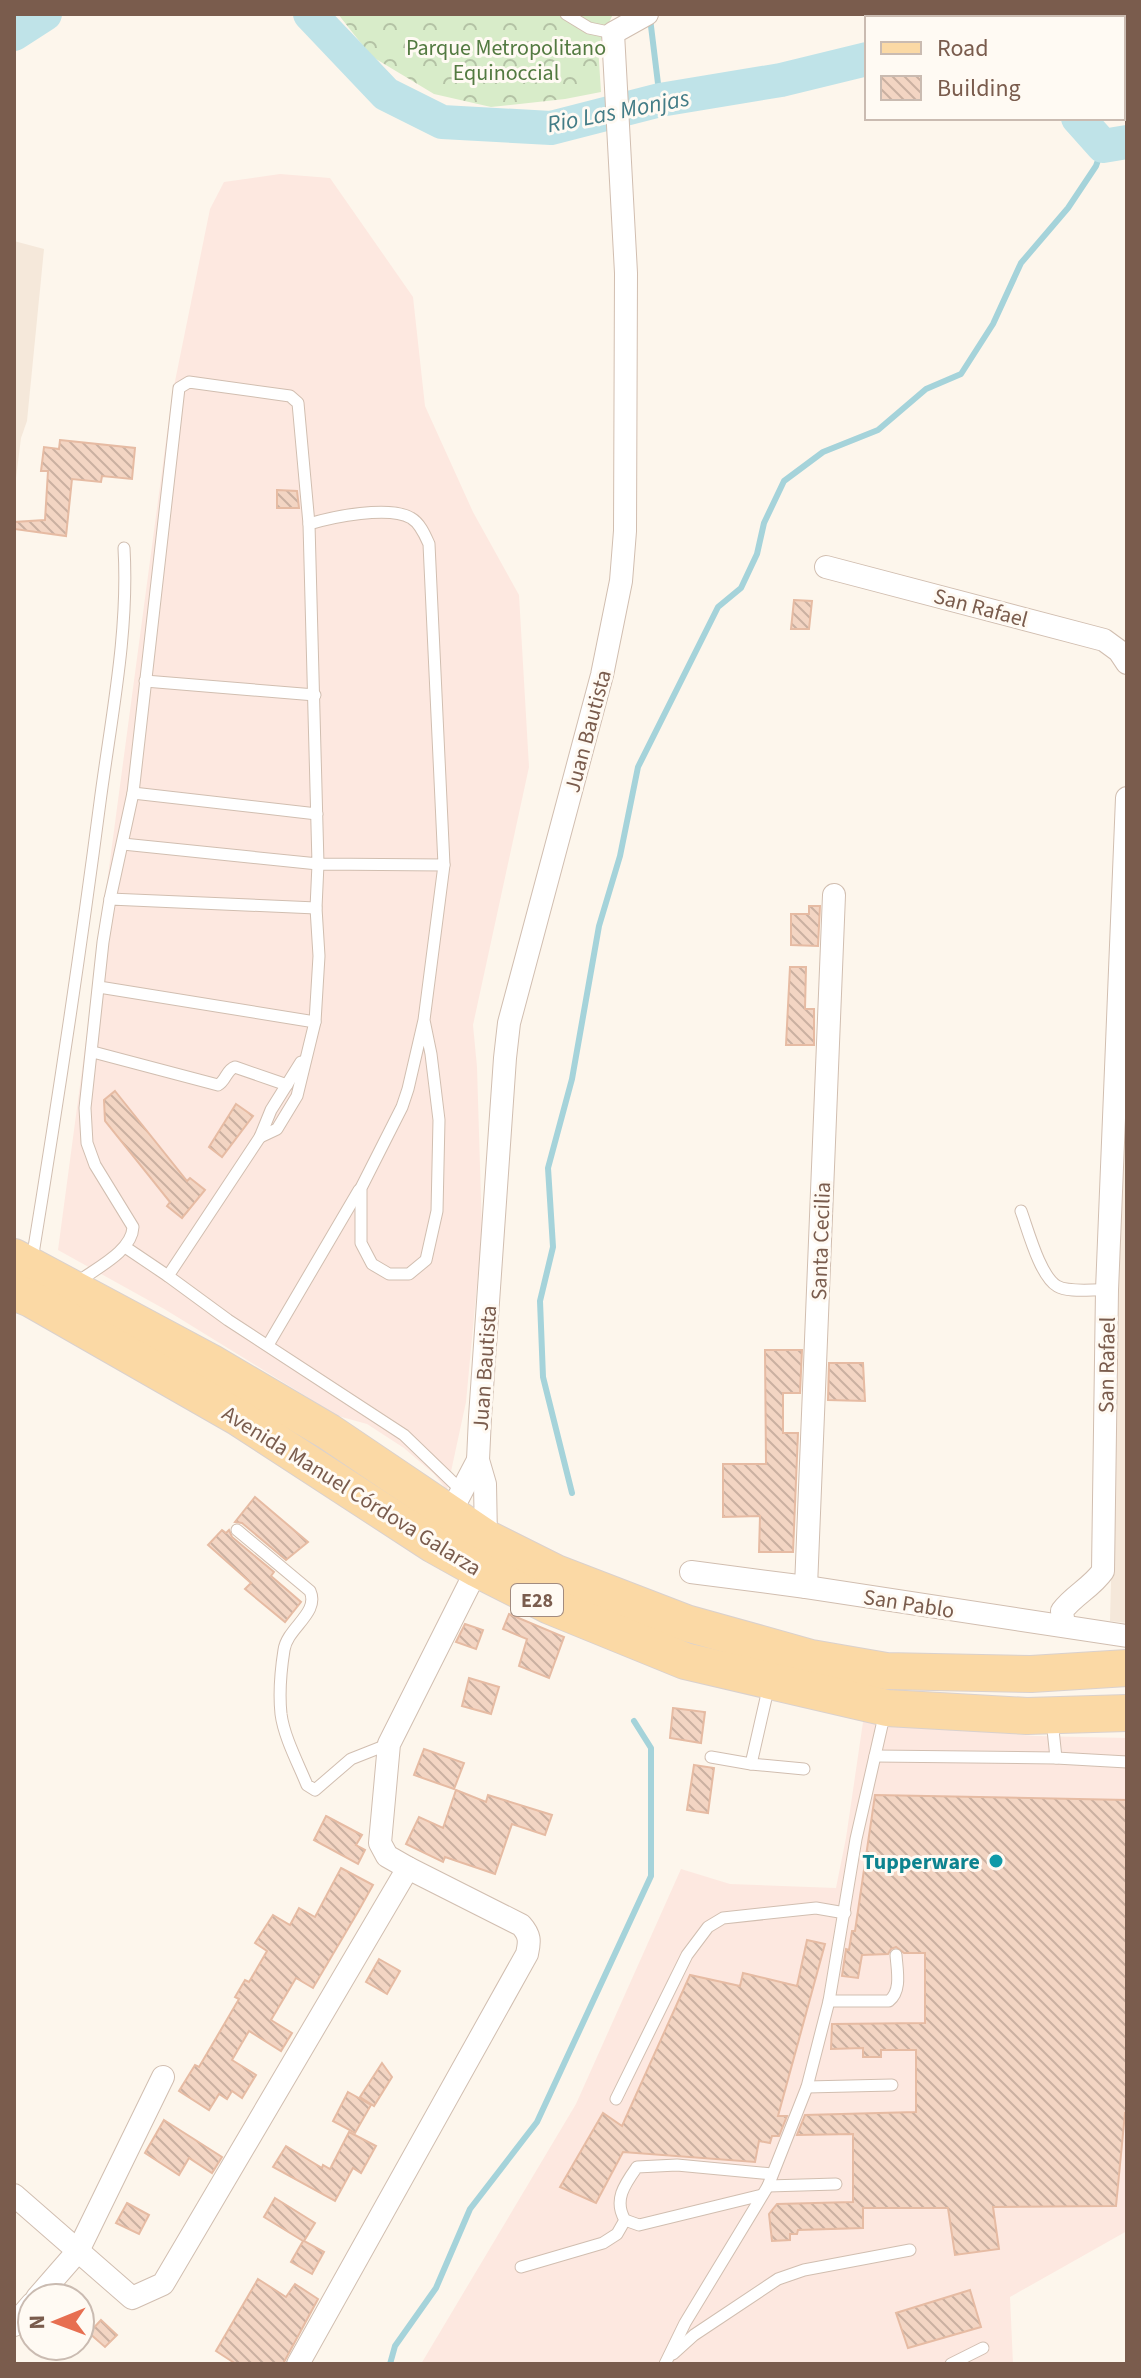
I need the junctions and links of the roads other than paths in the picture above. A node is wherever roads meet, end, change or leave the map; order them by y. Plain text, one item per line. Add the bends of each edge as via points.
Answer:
1 (566, 14) edge
2 (642, 17) edge
3 (614, 39) junction
4 (309, 524) junction
5 (124, 548) dead end
6 (826, 567) dead end
7 (1127, 663) edge
8 (145, 681) junction
9 (315, 695) junction
10 (133, 793) junction
11 (1127, 798) edge
12 (317, 814) junction
13 (123, 844) junction
14 (318, 864) junction
15 (444, 865) junction
16 (834, 895) dead end
17 (110, 899) junction
18 (316, 908) junction
19 (99, 987) junction
20 (424, 1020) junction
21 (315, 1022) junction
22 (93, 1052) junction
23 (306, 1053) junction
24 (287, 1085) junction
25 (260, 1137) junction
26 (361, 1188) junction
27 (1021, 1211) dead end
28 (125, 1247) junction
29 (20, 1271) edge
30 (168, 1276) junction
31 (72, 1287) junction
32 (1107, 1290) junction
33 (268, 1345) junction
34 (478, 1460) junction
35 (457, 1503) junction
36 (237, 1530) dead end
37 (434, 1545) junction
38 (482, 1554) junction
39 (691, 1572) dead end
40 (806, 1587) junction
41 (1064, 1626) junction
42 (1127, 1636) edge
43 (1127, 1668) edge
44 (770, 1681) junction
45 (887, 1708) junction
46 (1127, 1713) edge
47 (1051, 1715) junction
48 (389, 1744) junction
49 (875, 1756) junction
50 (711, 1757) dead end
51 (1056, 1758) junction
52 (1127, 1762) edge
53 (751, 1764) junction
54 (804, 1769) dead end
55 (408, 1868) junction
56 (845, 1913) junction
57 (896, 1955) dead end
58 (829, 2001) junction
59 (163, 2077) dead end
60 (892, 2085) dead end
61 (807, 2087) junction
62 (616, 2099) dead end
63 (772, 2174) junction
64 (836, 2184) dead end
65 (765, 2191) junction
66 (14, 2195) edge
67 (625, 2220) junction
68 (910, 2250) dead end
69 (78, 2251) junction
70 (521, 2267) dead end
71 (51, 2282) edge
72 (983, 2348) dead end
73 (668, 2361) edge
74 (298, 2364) edge
75 (951, 2364) edge

1 - 3 lane
2 - 3 street
3 - 34 street, Juan Bautista via 626,273 621,581 602,675 509,1023
4 - 8 lane via 295,399 182,384
4 - 9 lane
4 - 15 lane via 339,516 400,514 413,518 424,531 429,544
5 - 29 lane via 127,594 91,874
6 - 7 street, San Rafael via 1104,640
8 - 9 lane
8 - 10 lane
9 - 12 lane
10 - 12 lane
10 - 13 lane
11 - 32 street, San Rafael
12 - 14 lane
13 - 14 lane
13 - 17 lane
14 - 15 lane
14 - 18 lane
15 - 20 lane
16 - 40 street, Santa Cecilia
17 - 18 lane
17 - 19 lane
18 - 21 lane
19 - 21 lane
19 - 22 lane
20 - 26 lane via 402,1107
20 - 26 lane via 439,1120 437,1211 426,1260 409,1274 389,1274 372,1264 361,1243
21 - 23 lane
22 - 24 lane via 218,1085 235,1067
22 - 28 lane via 85,1108 87,1143 133,1227
23 - 24 lane
23 - 25 lane via 290,1110 277,1129
24 - 25 lane
25 - 30 lane
26 - 33 lane
27 - 32 lane via 1052,1283 1059,1288
28 - 30 lane
28 - 31 lane
29 - 31 main road, Avenida Manuel Córdova Galarza / E28
29 - 37 main road, Avenida Manuel Córdova Galarza / E28 via 31,1299 239,1418
30 - 33 lane
31 - 35 main road, Avenida Manuel Córdova Galarza / E28
32 - 41 street, San Rafael via 1103,1571 1062,1611
33 - 35 lane via 404,1435
34 - 35 street, Juan Bautista
34 - 38 street, Juan Bautista via 485,1484
35 - 37 street, Juan Bautista
35 - 38 main road, Avenida Manuel Córdova Galarza / E28
36 - 48 lane via 313,1597 313,1606 284,1648 281,1714 307,1785 315,1790 351,1759
37 - 38 main road, Avenida Manuel Córdova Galarza / E28
38 - 43 main road, Avenida Manuel Córdova Galarza / E28 via 556,1573 686,1623 811,1658 886,1671 1031,1674
38 - 44 main road, Avenida Manuel Córdova Galarza / E28 via 550,1606 685,1661
38 - 48 street
39 - 40 street, San Pablo
40 - 41 street, San Pablo
41 - 42 street, San Pablo
44 - 45 main road, Avenida Manuel Córdova Galarza / E28
44 - 53 lane
45 - 47 main road, Avenida Manuel Córdova Galarza / E28
45 - 49 lane
46 - 47 main road, Avenida Manuel Córdova Galarza / E28
47 - 51 lane
48 - 55 street via 380,1843 387,1856
49 - 51 lane
49 - 56 lane
50 - 53 lane
51 - 52 lane
53 - 54 lane
55 - 69 street via 163,2284 132,2298
55 - 74 street via 521,1925 530,1941
56 - 58 lane
56 - 62 lane via 816,1908 723,1918 708,1927 687,1955
57 - 58 lane via 895,1997
58 - 61 lane
59 - 69 street
60 - 61 lane
61 - 63 lane
63 - 65 lane
63 - 67 lane via 677,2165 637,2167 621,2190 619,2211
64 - 65 lane
65 - 67 lane via 639,2225
65 - 73 lane via 685,2323
66 - 69 street
67 - 70 lane via 603,2243
68 - 73 lane via 778,2279 694,2335
69 - 71 street
72 - 75 lane

